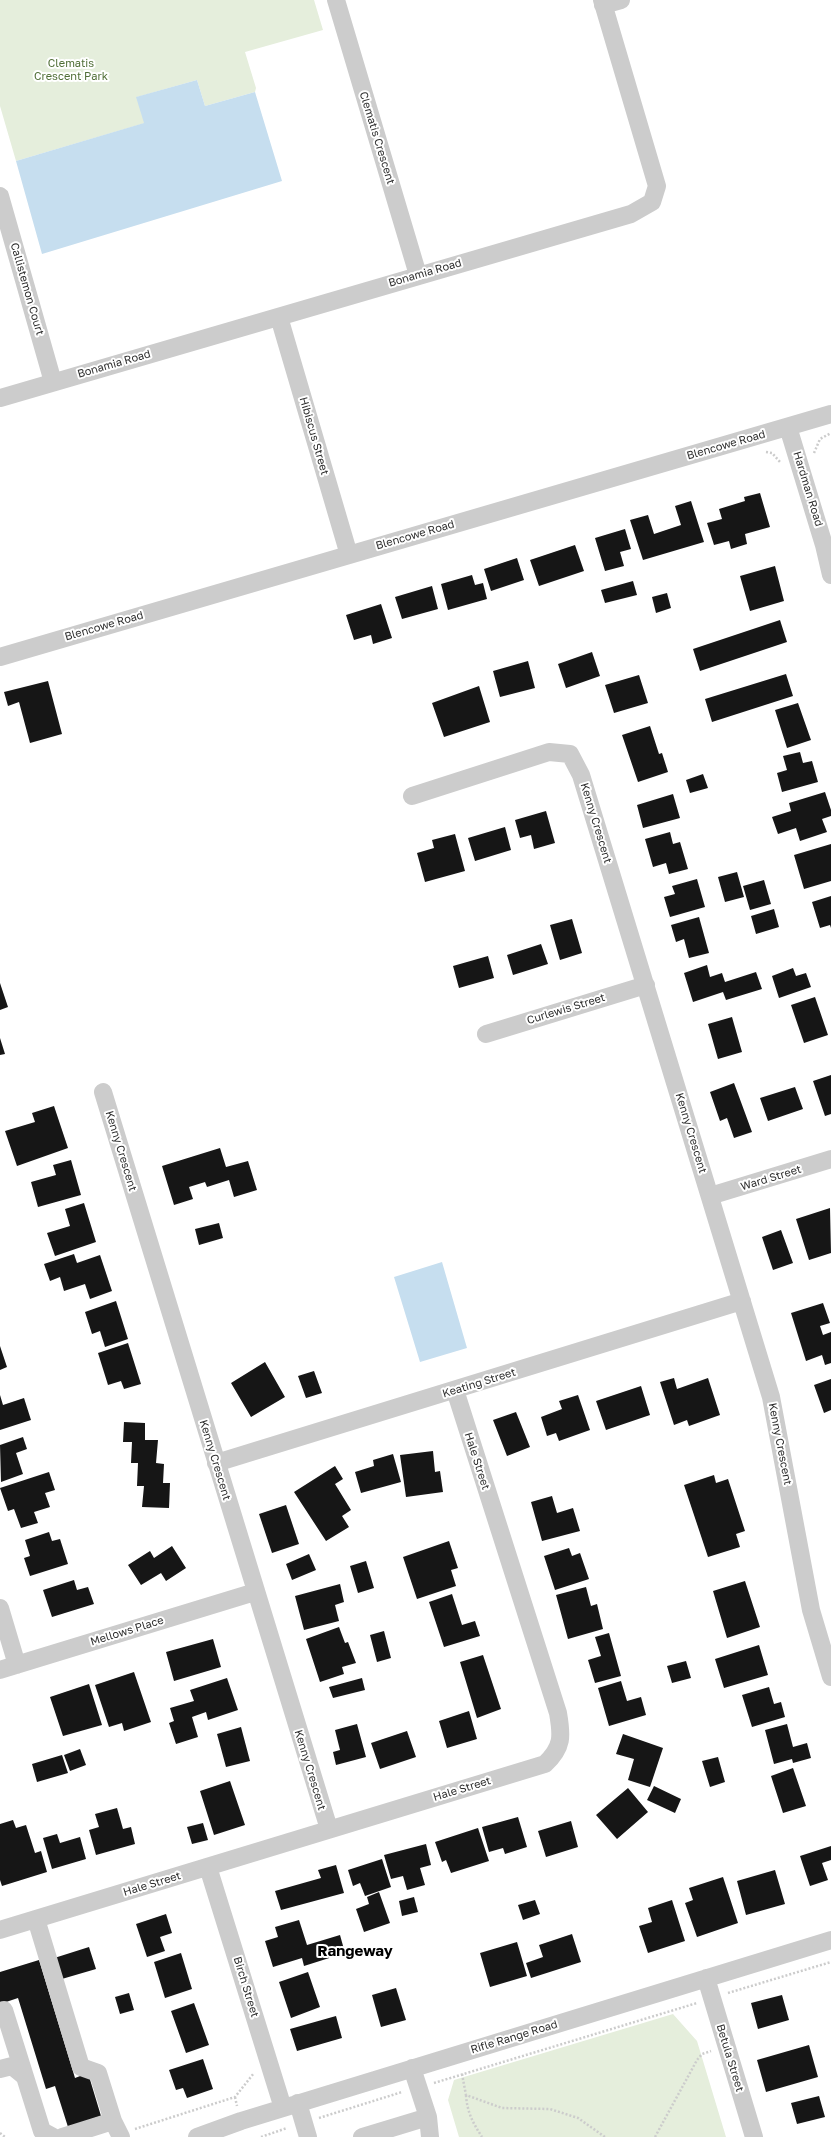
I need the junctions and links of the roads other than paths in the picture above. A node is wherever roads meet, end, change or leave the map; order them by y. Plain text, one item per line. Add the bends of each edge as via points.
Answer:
1 (336, 0) edge
2 (621, 0) edge
3 (603, 3) edge
4 (0, 196) edge
5 (418, 275) junction
6 (279, 317) junction
7 (53, 382) junction
8 (0, 398) edge
9 (831, 414) edge
10 (788, 427) junction
11 (349, 555) junction
12 (831, 575) edge
13 (0, 657) edge
14 (412, 796) dead end
15 (646, 985) junction
16 (486, 1034) dead end
17 (103, 1092) dead end
18 (831, 1160) edge
19 (710, 1196) junction
20 (742, 1301) junction
21 (455, 1390) junction
22 (216, 1463) junction
23 (255, 1592) junction
24 (0, 1608) edge
25 (17, 1665) junction
26 (0, 1670) edge
27 (831, 1677) edge
28 (329, 1829) junction
29 (208, 1867) junction
30 (36, 1919) junction
31 (0, 1930) edge
32 (831, 1940) edge
33 (706, 1978) junction
34 (0, 2011) edge
35 (0, 2069) edge
36 (407, 2070) junction
37 (23, 2075) junction
38 (290, 2105) junction
39 (416, 2124) edge
40 (123, 2129) edge
41 (52, 2137) edge
42 (62, 2137) edge
43 (198, 2137) edge
44 (308, 2137) edge
45 (362, 2137) edge
46 (429, 2137) edge
47 (754, 2137) edge

1 - 5 street, Clematis Crescent
2 - 3 street
3 - 5 street, Bonamia Road via 657,186 652,202 631,214
4 - 7 street, Callistemon Court
5 - 6 street, Bonamia Road
6 - 7 street, Bonamia Road
6 - 11 street, Hibiscus Street
7 - 8 street, Bonamia Road
9 - 10 street, Blencowe Road
10 - 11 street, Blencowe Road
10 - 12 street, Hardman Road
11 - 13 street, Blencowe Road
14 - 15 street, Kenny Crescent via 549,752 570,754 581,775
15 - 16 street, Curlewis Street
15 - 19 street, Kenny Crescent
17 - 22 street, Kenny Crescent
18 - 19 street, Ward Street
19 - 20 street, Kenny Crescent
20 - 21 street, Keating Street
20 - 27 street, Kenny Crescent via 770,1397 811,1610
21 - 22 street, Keating Street
21 - 28 street, Hale Street via 558,1713 562,1735 556,1754 545,1764
22 - 23 street, Kenny Crescent
23 - 25 street, Mellows Place
23 - 28 street, Kenny Crescent
24 - 25 street
25 - 26 street, Mellows Place
28 - 29 street, Hale Street
29 - 30 street, Hale Street
29 - 38 street, Birch Street
30 - 31 street, Hale Street
30 - 40 street via 81,2067 98,2073
32 - 33 street, Rifle Range Road
33 - 36 street, Rifle Range Road
33 - 47 street, Betula Street
34 - 37 street via 4,2010
35 - 37 street via 12,2066
36 - 38 street, Rifle Range Road
36 - 39 street via 413,2089
37 - 41 street via 42,2131
38 - 43 street, Rifle Range Road
38 - 44 street, Birch Street
39 - 45 street
39 - 46 street
40 - 42 street

